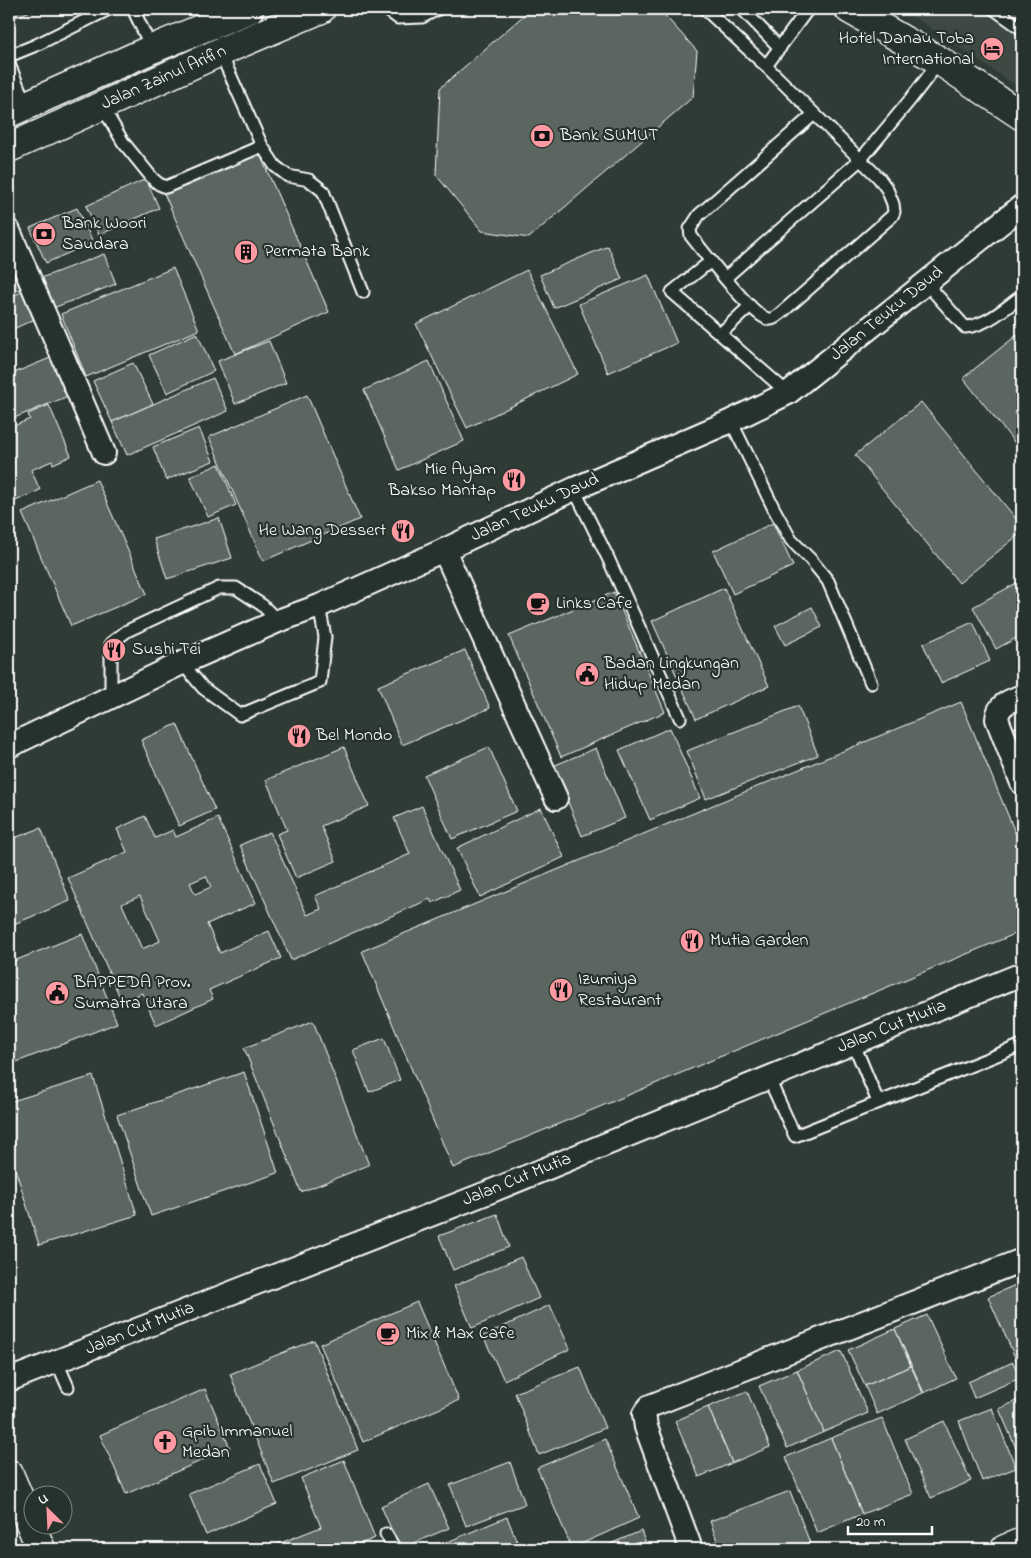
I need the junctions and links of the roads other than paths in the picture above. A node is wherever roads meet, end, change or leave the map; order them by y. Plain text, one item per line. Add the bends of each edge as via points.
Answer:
1 (109, 9) edge
2 (133, 9) edge
3 (321, 9) edge
4 (386, 9) edge
5 (438, 9) edge
6 (705, 9) edge
7 (742, 9) edge
8 (808, 9) edge
9 (849, 9) edge
10 (994, 9) edge
11 (239, 11) edge
12 (1022, 29) edge
13 (780, 48) junction
14 (152, 49) junction
15 (220, 52) junction
16 (9, 56) edge
17 (940, 61) junction
18 (9, 64) edge
19 (766, 66) junction
20 (102, 106) junction
21 (17, 109) edge
22 (814, 114) junction
23 (1022, 116) edge
24 (40, 134) junction
25 (262, 146) junction
26 (9, 148) edge
27 (861, 159) junction
28 (1022, 206) edge
29 (9, 231) edge
30 (711, 260) junction
31 (725, 278) junction
32 (926, 283) junction
33 (363, 292) dead end
34 (1022, 296) edge
35 (750, 306) junction
36 (720, 334) junction
37 (788, 393) junction
38 (732, 421) junction
39 (104, 454) dead end
40 (574, 489) junction
41 (444, 550) junction
42 (319, 606) junction
43 (278, 621) junction
44 (182, 663) junction
45 (871, 683) dead end
46 (1022, 696) edge
47 (111, 697) junction
48 (680, 718) dead end
49 (9, 746) edge
50 (1022, 782) edge
51 (556, 798) dead end
52 (1022, 974) edge
53 (853, 1042) junction
54 (1022, 1045) edge
55 (768, 1077) junction
56 (878, 1102) junction
57 (1022, 1260) edge
58 (57, 1362) junction
59 (9, 1380) edge
60 (68, 1387) dead end
61 (9, 1474) edge
62 (386, 1534) dead end
63 (1022, 1542) edge
64 (41, 1549) edge
65 (395, 1549) edge
66 (691, 1549) edge
67 (1005, 1549) edge

1 - 16 lane
2 - 14 lane
3 - 15 main road, Jalan Zainul Arifin
4 - 5 lane via 398,18 422,16
6 - 19 lane
7 - 13 lane
8 - 13 lane
9 - 17 main road
10 - 12 lane
11 - 14 main road, Jalan Zainul Arifin
13 - 19 lane
14 - 21 main road, Jalan Zainul Arifin
15 - 20 main road, Jalan Zainul Arifin
15 - 25 lane
17 - 23 main road
17 - 27 lane
18 - 21 lane
19 - 22 lane
20 - 24 main road, Jalan Zainul Arifin
20 - 25 lane via 122,142 153,179 166,187
21 - 24 main road
22 - 27 lane
22 - 30 lane via 699,215 690,229 691,236
24 - 26 main road, Jalan Zainul Arifin
25 - 33 lane via 275,166 288,176 309,180 323,191
27 - 31 lane
27 - 35 lane via 887,189 893,204 892,216 774,319 761,316
28 - 32 street, Jalan Teuku Daud
29 - 39 street
30 - 31 lane
30 - 36 lane via 672,292
31 - 35 lane
32 - 34 lane via 965,327 986,321
32 - 37 street, Jalan Teuku Daud
35 - 36 lane
36 - 37 lane
37 - 38 street, Jalan Teuku Daud
38 - 40 street, Jalan Teuku Daud
38 - 45 lane via 791,540 828,581
40 - 41 street, Jalan Teuku Daud
40 - 48 lane
41 - 42 street, Jalan Teuku Daud
41 - 51 street
42 - 43 street, Jalan Teuku Daud
42 - 44 lane via 325,637 320,682 240,715 202,688
43 - 44 street, Jalan Teuku Daud
43 - 47 lane via 236,588 219,588 127,631 111,643
44 - 47 street, Jalan Teuku Daud
46 - 50 street via 1001,707 997,719
47 - 49 street, Jalan Teuku Daud
52 - 53 street, Jalan Cut Mutia
53 - 55 street, Jalan Cut Mutia
53 - 56 lane
54 - 56 lane
55 - 56 lane via 795,1136
55 - 58 street, Jalan Cut Mutia via 488,1192
57 - 66 street via 650,1406 644,1414 646,1427
58 - 59 street, Jalan Cut Mutia
58 - 60 lane
61 - 64 main road
62 - 65 lane
63 - 67 main road

